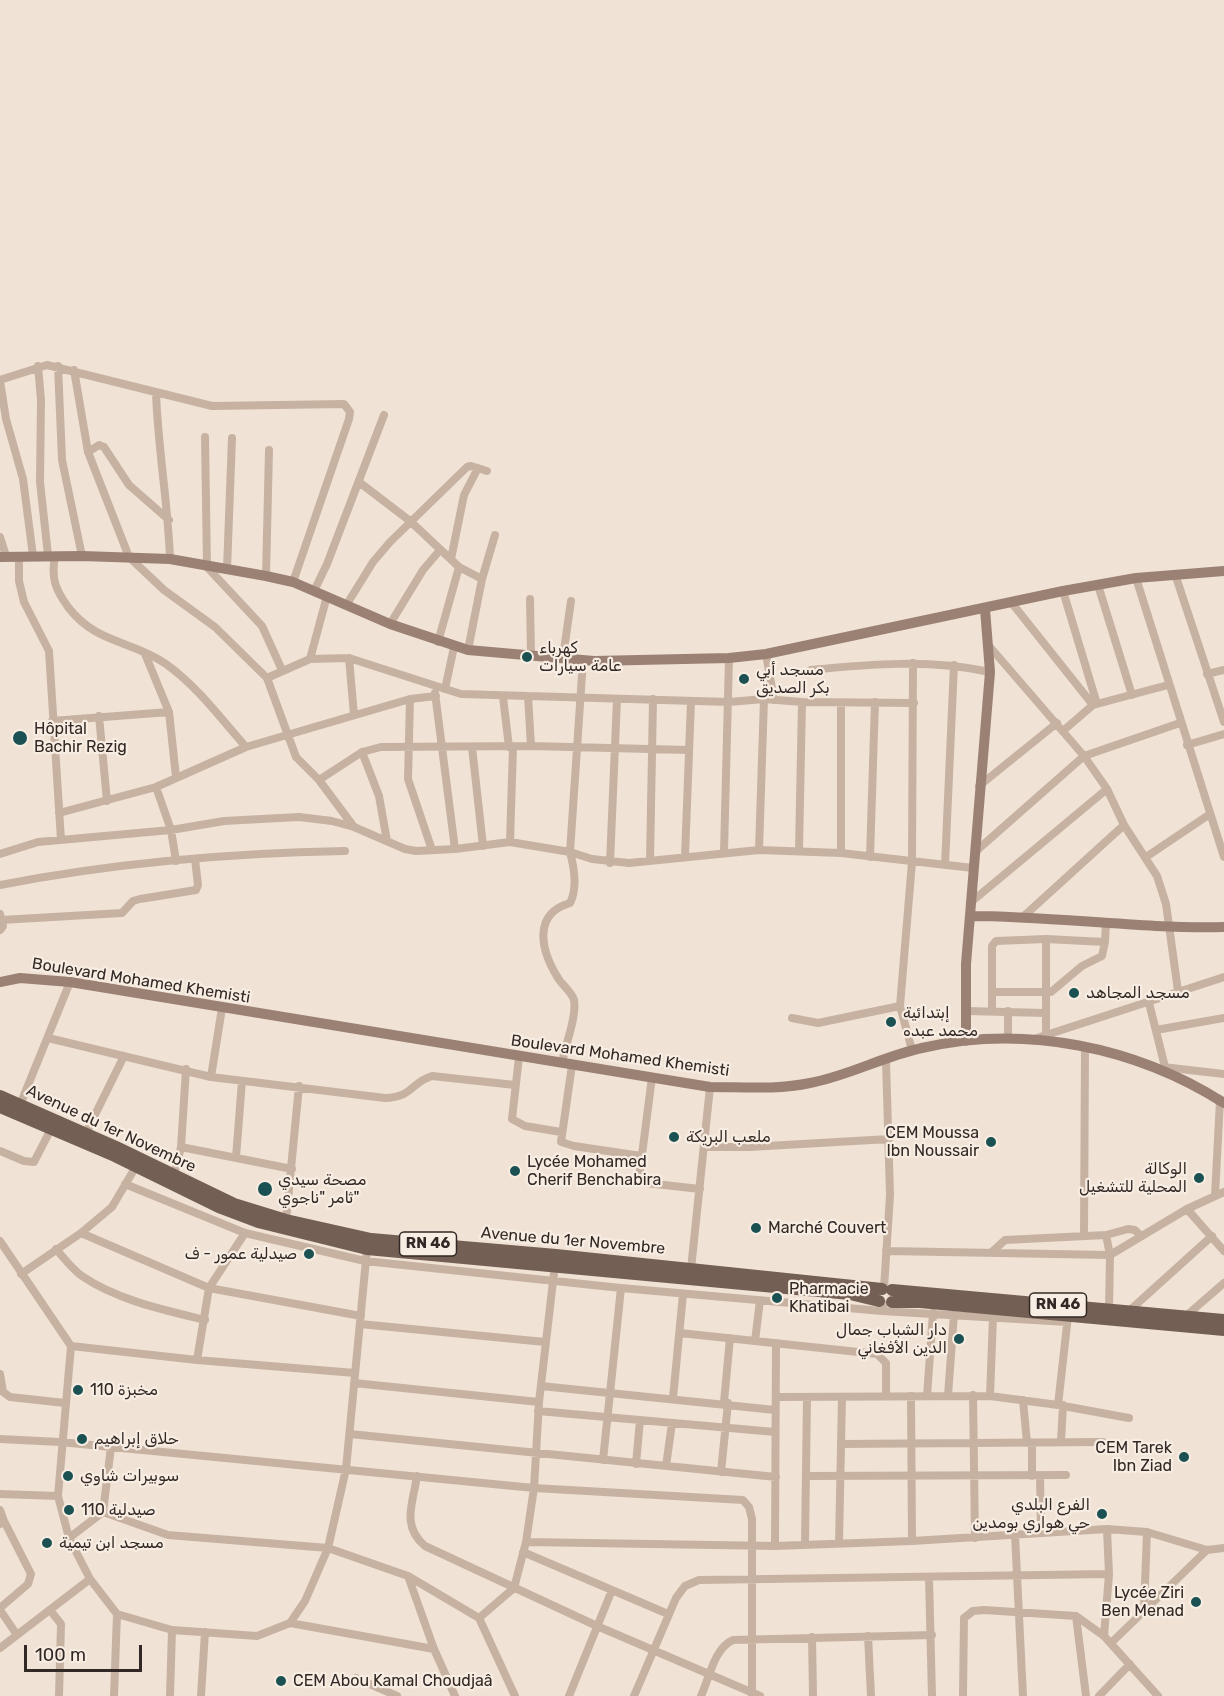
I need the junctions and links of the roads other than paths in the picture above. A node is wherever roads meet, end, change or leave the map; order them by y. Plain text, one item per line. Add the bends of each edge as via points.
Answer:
1 (38, 366) junction
2 (58, 366) junction
3 (75, 370) junction
4 (0, 380) edge
5 (156, 393) junction
6 (384, 415) dead end
7 (206, 437) dead end
8 (232, 438) dead end
9 (269, 450) dead end
10 (88, 452) junction
11 (478, 468) junction
12 (487, 471) dead end
13 (358, 482) junction
14 (169, 520) junction
15 (410, 520) junction
16 (495, 535) dead end
17 (0, 537) edge
18 (440, 550) junction
19 (3, 556) edge
20 (19, 556) junction
21 (33, 556) junction
22 (52, 556) junction
23 (82, 556) junction
24 (129, 557) junction
25 (170, 559) junction
26 (451, 559) junction
27 (207, 567) junction
28 (459, 567) junction
29 (227, 569) junction
30 (1224, 571) edge
31 (1174, 574) junction
32 (266, 576) junction
33 (1136, 578) junction
34 (482, 579) junction
35 (293, 582) junction
36 (1098, 585) junction
37 (314, 591) junction
38 (1063, 591) junction
39 (327, 596) junction
40 (530, 599) dead end
41 (571, 601) dead end
42 (1011, 602) junction
43 (347, 604) junction
44 (985, 609) junction
45 (390, 624) junction
46 (438, 642) junction
47 (454, 647) junction
48 (990, 647) junction
49 (468, 650) junction
50 (145, 654) junction
51 (766, 654) junction
52 (531, 656) junction
53 (563, 657) junction
54 (349, 658) junction
55 (729, 658) junction
56 (310, 659) junction
57 (583, 660) junction
58 (913, 663) junction
59 (954, 665) junction
60 (282, 670) junction
61 (811, 670) dead end
62 (1224, 670) edge
63 (990, 672) junction
64 (1207, 674) junction
65 (267, 678) junction
66 (434, 685) junction
67 (1168, 685) junction
68 (445, 689) junction
69 (1132, 695) junction
70 (436, 696) junction
71 (528, 696) junction
72 (503, 697) junction
73 (580, 698) junction
74 (410, 699) junction
75 (617, 699) junction
76 (653, 699) junction
77 (764, 699) junction
78 (774, 700) junction
79 (691, 701) junction
80 (729, 702) junction
81 (802, 702) junction
82 (875, 702) junction
83 (841, 703) junction
84 (914, 703) junction
85 (1095, 705) junction
86 (169, 712) junction
87 (354, 715) junction
88 (99, 716) junction
89 (52, 721) junction
90 (1224, 722) edge
91 (1056, 723) junction
92 (1180, 723) junction
93 (1064, 730) junction
94 (1224, 734) edge
95 (286, 736) junction
96 (443, 745) junction
97 (1187, 745) junction
98 (531, 746) junction
99 (246, 747) junction
100 (408, 747) junction
101 (472, 747) junction
102 (511, 747) junction
103 (578, 747) junction
104 (616, 748) junction
105 (653, 749) junction
106 (689, 750) junction
107 (362, 752) junction
108 (1084, 756) junction
109 (176, 777) junction
110 (319, 780) junction
111 (979, 786) junction
112 (156, 787) junction
113 (1107, 789) junction
114 (107, 801) junction
115 (59, 813) junction
116 (1210, 814) junction
117 (1124, 825) junction
118 (354, 827) junction
119 (171, 830) junction
120 (61, 840) junction
121 (387, 841) junction
122 (510, 842) junction
123 (483, 846) junction
124 (455, 849) junction
125 (432, 850) junction
126 (759, 850) junction
127 (345, 851) dead end
128 (799, 851) junction
129 (570, 852) junction
130 (724, 852) junction
131 (975, 852) junction
132 (842, 853) junction
133 (0, 854) edge
134 (686, 856) junction
135 (870, 857) junction
136 (1146, 857) junction
137 (1224, 857) edge
138 (195, 859) junction
139 (176, 861) junction
140 (650, 861) junction
141 (912, 862) junction
142 (610, 863) junction
143 (945, 865) junction
144 (973, 868) junction
145 (0, 885) edge
146 (970, 903) junction
147 (970, 916) junction
148 (1024, 916) junction
149 (1, 917) edge
150 (1106, 922) junction
151 (1224, 927) edge
152 (1169, 928) junction
153 (0, 930) edge
154 (1046, 939) junction
155 (1105, 942) junction
156 (1224, 977) edge
157 (0, 982) edge
158 (70, 982) junction
159 (1178, 991) junction
160 (993, 992) junction
161 (1045, 993) junction
162 (1149, 1004) junction
163 (900, 1006) junction
164 (222, 1008) junction
165 (967, 1011) junction
166 (992, 1011) junction
167 (1008, 1011) junction
168 (1045, 1012) junction
169 (792, 1018) dead end
170 (1224, 1018) edge
171 (1156, 1030) junction
172 (1040, 1037) junction
173 (48, 1038) junction
174 (1008, 1039) junction
175 (966, 1041) junction
176 (1085, 1047) junction
177 (912, 1050) junction
178 (124, 1056) junction
179 (519, 1057) junction
180 (886, 1061) junction
181 (567, 1064) junction
182 (186, 1069) junction
183 (1165, 1069) junction
184 (1224, 1074) edge
185 (211, 1077) junction
186 (652, 1077) junction
187 (242, 1081) junction
188 (515, 1085) junction
189 (299, 1086) junction
190 (710, 1087) junction
191 (0, 1096) edge
192 (1222, 1102) edge
193 (20, 1105) junction
194 (0, 1107) edge
195 (51, 1129) junction
196 (561, 1132) junction
197 (86, 1133) junction
198 (889, 1139) junction
199 (181, 1147) junction
200 (705, 1147) junction
201 (0, 1151) edge
202 (641, 1156) junction
203 (236, 1157) junction
204 (138, 1163) junction
205 (292, 1169) junction
206 (174, 1175) junction
207 (125, 1184) junction
208 (700, 1189) junction
209 (1224, 1192) edge
210 (1215, 1195) junction
211 (1187, 1209) junction
212 (286, 1220) junction
213 (81, 1233) junction
214 (244, 1233) junction
215 (1106, 1235) junction
216 (1084, 1236) junction
217 (1141, 1236) junction
218 (1212, 1236) junction
219 (0, 1241) edge
220 (56, 1249) junction
221 (886, 1251) junction
222 (993, 1251) junction
223 (1224, 1251) edge
224 (366, 1255) junction
225 (556, 1255) junction
226 (1110, 1255) junction
227 (691, 1269) junction
228 (21, 1274) junction
229 (554, 1274) junction
230 (1224, 1283) edge
231 (209, 1288) junction
232 (621, 1288) junction
233 (683, 1294) junction
234 (885, 1298) junction
235 (760, 1300) junction
236 (1108, 1310) junction
237 (1130, 1311) junction
238 (933, 1313) junction
239 (954, 1314) junction
240 (1186, 1316) junction
241 (993, 1317) junction
242 (1068, 1319) junction
243 (205, 1320) junction
244 (360, 1320) junction
245 (1224, 1320) edge
246 (1224, 1330) edge
247 (680, 1333) junction
248 (730, 1338) junction
249 (545, 1341) junction
250 (755, 1341) junction
251 (776, 1343) junction
252 (70, 1346) junction
253 (197, 1360) junction
254 (355, 1372) junction
255 (0, 1374) edge
256 (354, 1383) junction
257 (541, 1386) junction
258 (611, 1394) junction
259 (973, 1395) junction
260 (990, 1395) junction
261 (886, 1396) junction
262 (911, 1396) junction
263 (927, 1396) junction
264 (948, 1396) junction
265 (776, 1397) junction
266 (807, 1397) junction
267 (842, 1397) junction
268 (673, 1398) junction
269 (1023, 1400) junction
270 (539, 1402) junction
271 (65, 1403) junction
272 (726, 1403) junction
273 (1061, 1405) junction
274 (775, 1410) junction
275 (538, 1411) junction
276 (608, 1417) junction
277 (1129, 1418) dead end
278 (640, 1420) junction
279 (672, 1423) junction
280 (725, 1427) junction
281 (775, 1431) junction
282 (350, 1434) junction
283 (0, 1439) edge
284 (60, 1442) junction
285 (973, 1442) junction
286 (1061, 1442) junction
287 (1103, 1442) dead end
288 (910, 1443) junction
289 (1029, 1443) junction
290 (842, 1444) junction
291 (111, 1447) junction
292 (534, 1454) junction
293 (603, 1461) junction
294 (636, 1464) junction
295 (666, 1466) junction
296 (346, 1469) junction
297 (721, 1472) junction
298 (1066, 1475) dead end
299 (417, 1476) junction
300 (806, 1476) junction
301 (1036, 1476) junction
302 (776, 1477) junction
303 (909, 1477) junction
304 (972, 1477) junction
305 (841, 1478) junction
306 (534, 1488) junction
307 (0, 1494) edge
308 (58, 1496) junction
309 (0, 1510) edge
310 (103, 1512) junction
311 (2, 1523) edge
312 (1107, 1529) junction
313 (1041, 1532) junction
314 (1147, 1532) junction
315 (1015, 1535) junction
316 (69, 1538) junction
317 (975, 1538) junction
318 (912, 1541) junction
319 (526, 1542) junction
320 (839, 1543) junction
321 (805, 1544) junction
322 (752, 1545) junction
323 (775, 1546) junction
324 (328, 1548) junction
325 (1224, 1548) edge
326 (1207, 1550) junction
327 (523, 1552) junction
328 (1109, 1574) junction
329 (1018, 1575) junction
330 (408, 1576) junction
331 (929, 1577) junction
332 (90, 1579) junction
333 (752, 1580) junction
334 (514, 1588) junction
335 (612, 1590) junction
336 (0, 1609) edge
337 (50, 1610) junction
338 (1144, 1610) junction
339 (1020, 1611) junction
340 (117, 1614) junction
341 (668, 1614) junction
342 (1076, 1616) junction
343 (480, 1618) junction
344 (290, 1623) junction
345 (597, 1626) junction
346 (172, 1630) junction
347 (205, 1632) junction
348 (17, 1635) junction
349 (932, 1635) junction
350 (868, 1636) junction
351 (1104, 1636) junction
352 (812, 1637) junction
353 (752, 1638) junction
354 (1111, 1643) junction
355 (0, 1648) edge
356 (434, 1649) junction
357 (654, 1649) junction
358 (1130, 1664) junction
359 (710, 1675) junction
360 (356, 1678) dead end
361 (755, 1695) edge
362 (59, 1696) edge
363 (114, 1696) edge
364 (170, 1696) edge
365 (201, 1696) edge
366 (397, 1696) edge
367 (455, 1696) edge
368 (515, 1696) edge
369 (569, 1696) edge
370 (634, 1696) edge
371 (701, 1696) edge
372 (813, 1696) edge
373 (871, 1696) edge
374 (932, 1696) edge
375 (963, 1696) edge
376 (1023, 1696) edge
377 (1086, 1696) edge
378 (1099, 1696) edge
379 (1158, 1696) edge

1 - 2 street
1 - 4 street
1 - 22 street via 40,482
2 - 3 street
2 - 23 street via 62,460
3 - 5 street
3 - 10 street
4 - 21 street via 23,479
5 - 14 street via 158,444
5 - 35 street via 212,406 339,402 348,408 349,419
6 - 13 street
7 - 27 street
8 - 29 street
9 - 32 street
10 - 14 street via 99,445 104,447 129,484
10 - 24 street
11 - 12 street
11 - 15 street via 467,467
11 - 26 street via 464,495
13 - 15 street
13 - 37 street
14 - 25 street
15 - 18 street
15 - 43 street via 373,562
16 - 34 street
17 - 19 street
18 - 26 street
18 - 45 street
19 - 20 main road
20 - 21 main road
20 - 89 street via 24,602 49,651
21 - 22 main road
22 - 23 main road
22 - 50 street via 54,585 74,615 103,638
23 - 24 main road
24 - 25 main road
24 - 65 street via 164,590 216,627
25 - 27 main road
26 - 28 street
27 - 29 main road
27 - 60 street via 262,626
28 - 34 street
28 - 46 street
29 - 32 main road
30 - 31 main road
31 - 33 main road
31 - 64 street
32 - 35 main road
33 - 36 main road
33 - 67 street
34 - 49 street
35 - 37 main road
36 - 38 main road
36 - 69 street
37 - 39 main road
38 - 42 main road
38 - 85 street
39 - 43 main road
39 - 56 street
40 - 52 street
41 - 53 street
42 - 44 main road
42 - 85 street
43 - 45 main road
44 - 48 main road
44 - 51 main road
45 - 46 main road
46 - 47 main road
47 - 49 main road
47 - 68 street
48 - 63 main road
48 - 91 street
49 - 52 main road
50 - 86 street
50 - 99 street via 165,663 187,682
51 - 55 main road
51 - 78 street
52 - 53 main road
53 - 57 main road
54 - 56 street
54 - 66 street
54 - 87 street
55 - 57 main road
55 - 80 street
56 - 60 street
57 - 73 street
58 - 59 street
58 - 61 street
58 - 84 street
59 - 63 street
59 - 143 street
60 - 65 street
62 - 64 street
63 - 111 main road
64 - 90 street
65 - 95 street
66 - 68 street
66 - 70 street
67 - 69 street
67 - 92 street
68 - 72 street
69 - 85 street
70 - 74 street
70 - 96 street
71 - 72 street
71 - 73 street
71 - 98 street
72 - 102 street
73 - 75 street
73 - 103 street
74 - 87 street
74 - 100 street
75 - 76 street
75 - 104 street
76 - 79 street
76 - 105 street
77 - 78 street
77 - 80 street
77 - 126 street
78 - 81 street
79 - 80 street
79 - 106 street
80 - 130 street
81 - 83 street
81 - 128 street
82 - 83 street
82 - 84 street
82 - 135 street
83 - 132 street
84 - 141 street
85 - 93 street
86 - 88 street
86 - 109 street
87 - 95 street
88 - 89 street
88 - 114 street
89 - 115 street
91 - 93 street
91 - 111 street
92 - 97 street
92 - 108 street
93 - 108 street
94 - 97 street
95 - 99 street
95 - 110 street via 296,757
96 - 100 street
96 - 101 street
96 - 124 street
97 - 116 street
98 - 102 street
98 - 103 street
99 - 109 street
100 - 107 street
100 - 125 street via 408,779
101 - 102 street
101 - 123 street
102 - 122 street
103 - 104 street
103 - 129 street
104 - 105 street
104 - 142 street
105 - 106 street
105 - 140 street
106 - 134 street
107 - 110 street
107 - 121 street via 379,796
108 - 113 street
108 - 131 street
109 - 112 street
110 - 118 street
111 - 131 main road
112 - 114 street
112 - 119 street
113 - 117 street
113 - 146 street
114 - 115 street
115 - 120 street
116 - 136 street
116 - 137 street
117 - 136 street
117 - 148 street
118 - 119 street via 332,821 267,817
118 - 121 street
119 - 120 street
119 - 139 street
120 - 133 street via 38,842
121 - 125 street via 405,849
122 - 123 street
122 - 129 street
123 - 124 street
124 - 125 street
126 - 128 street
126 - 130 street
127 - 138 street
128 - 132 street
129 - 142 street
129 - 181 street via 575,869 573,898 548,916 544,931 549,962 574,998
130 - 134 street
131 - 144 main road
132 - 135 street
134 - 140 street
135 - 141 street
136 - 152 street via 1162,889
138 - 139 street
138 - 149 street via 196,890 140,899 122,913
139 - 145 street via 61,873
140 - 142 street
141 - 143 street
141 - 163 street
143 - 144 street
144 - 146 main road
146 - 147 main road
147 - 148 main road
147 - 165 main road
148 - 150 main road
149 - 153 street
150 - 152 main road
150 - 155 street
151 - 152 main road
152 - 159 street
154 - 155 street
154 - 160 street via 994,943
154 - 161 street
155 - 161 street via 1099,959 1082,966 1057,988
156 - 159 street
157 - 158 main road, Boulevard Mohamed Khemisti via 20,978
158 - 164 main road, Boulevard Mohamed Khemisti
158 - 173 street
159 - 162 street
160 - 161 street
160 - 166 street
161 - 168 street
162 - 171 street
162 - 172 street
163 - 169 street via 818,1023
163 - 177 street
164 - 179 main road, Boulevard Mohamed Khemisti
164 - 185 street
165 - 166 street
165 - 175 main road
166 - 167 street
167 - 168 street
167 - 174 street
168 - 172 street
170 - 171 street
171 - 183 street
172 - 174 main road, Boulevard Mohamed Khemisti
172 - 176 main road, Boulevard Mohamed Khemisti
173 - 178 street
173 - 193 street
174 - 175 main road, Boulevard Mohamed Khemisti
175 - 177 main road, Boulevard Mohamed Khemisti
176 - 183 main road, Boulevard Mohamed Khemisti
176 - 216 street
177 - 180 main road, Boulevard Mohamed Khemisti
178 - 182 street
178 - 197 street
179 - 181 main road, Boulevard Mohamed Khemisti
179 - 188 street
180 - 190 main road, Boulevard Mohamed Khemisti via 810,1083 762,1088
180 - 198 street
181 - 186 main road, Boulevard Mohamed Khemisti
181 - 196 street
182 - 185 street
182 - 199 street
183 - 184 street
183 - 192 main road, Boulevard Mohamed Khemisti
185 - 187 street
186 - 190 main road, Boulevard Mohamed Khemisti
186 - 202 street
187 - 189 street
187 - 203 street
188 - 189 street via 432,1076 404,1096 385,1098
188 - 196 street via 512,1119 525,1126
189 - 205 street
190 - 200 street
191 - 193 main road, Avenue du 1er Novembre / RN 46
192 - 210 street
193 - 197 main road, Avenue du 1er Novembre / RN 46
194 - 195 main road, Avenue du 1er Novembre / RN 46
195 - 201 street via 34,1162
195 - 204 main road, Avenue du 1er Novembre / RN 46
196 - 202 street via 565,1145
197 - 204 main road, Avenue du 1er Novembre / RN 46
198 - 200 street
198 - 221 street
199 - 203 street
199 - 206 street
200 - 208 street
202 - 208 street via 641,1181
203 - 205 street
204 - 206 main road, Avenue du 1er Novembre / RN 46
204 - 207 street
204 - 224 main road, Avenue du 1er Novembre / RN 46 via 221,1208
205 - 212 street
206 - 212 main road, Avenue du 1er Novembre / RN 46 via 234,1204
207 - 213 street via 112,1207
207 - 214 street
208 - 227 street
209 - 210 street
210 - 211 street
211 - 217 street
211 - 218 street
212 - 225 main road, Avenue du 1er Novembre / RN 46 via 371,1239
213 - 220 street
213 - 231 street
214 - 224 street
214 - 231 street
215 - 216 street
215 - 217 street via 1128,1229
215 - 226 street
216 - 222 street via 1005,1240
217 - 226 street
218 - 223 street
218 - 237 street
219 - 228 street
220 - 228 street
220 - 243 street via 72,1268 97,1285 167,1311
221 - 222 street
221 - 234 street
222 - 226 street
224 - 229 main road, Avenue du 1er Novembre / RN 46
224 - 244 street
225 - 227 main road, Avenue du 1er Novembre / RN 46
225 - 229 street
226 - 236 street
227 - 234 main road, Avenue du 1er Novembre / RN 46
228 - 252 street
229 - 232 street
229 - 234 main road, Avenue du 1er Novembre / RN 46
229 - 249 street
230 - 240 street
231 - 243 street
231 - 244 street
232 - 233 street
232 - 258 street
233 - 235 street
233 - 247 street
234 - 235 street
234 - 236 main road, Avenue du 1er Novembre / RN 46
234 - 238 street
234 - 242 main road, Avenue du 1er Novembre / RN 46
235 - 250 street
236 - 237 main road, Avenue du 1er Novembre / RN 46
237 - 240 main road, Avenue du 1er Novembre / RN 46
238 - 239 street
238 - 263 street
239 - 241 street
239 - 264 street
240 - 245 main road, Avenue du 1er Novembre / RN 46
241 - 242 street
241 - 260 street
242 - 246 main road, Avenue du 1er Novembre / RN 46
242 - 273 street
243 - 253 street
244 - 249 street
244 - 254 street
247 - 248 street
247 - 268 street
248 - 250 street
248 - 272 street
249 - 257 street
250 - 251 street
251 - 261 street via 881,1356 887,1368
251 - 265 street
252 - 253 street
252 - 271 street
253 - 254 street
254 - 256 street
255 - 271 street via 3,1392 10,1397
256 - 270 street
256 - 282 street
257 - 258 street
257 - 270 street
258 - 268 street
258 - 276 street
259 - 260 street
259 - 264 street
259 - 285 street
260 - 269 street
261 - 262 street
261 - 267 street
262 - 263 street
262 - 288 street
263 - 264 street
265 - 266 street
265 - 274 street
266 - 267 street
266 - 300 street
267 - 290 street
268 - 272 street
269 - 273 street
269 - 289 street
270 - 275 street
271 - 284 street
272 - 274 street
272 - 280 street
273 - 277 street
273 - 286 street
274 - 281 street
275 - 276 street
275 - 292 street
276 - 278 street
276 - 293 street
278 - 279 street
278 - 294 street
279 - 280 street
279 - 295 street
280 - 281 street
280 - 297 street
281 - 302 street
282 - 292 street
282 - 296 street
283 - 284 street
284 - 291 street
284 - 308 street
285 - 288 street
285 - 289 street
285 - 304 street
286 - 287 street
286 - 289 street
288 - 290 street
288 - 303 street
289 - 301 street
290 - 305 street
291 - 296 street
291 - 310 street
292 - 293 street
292 - 306 street
293 - 294 street
294 - 295 street
295 - 297 street
296 - 299 street
296 - 324 street
297 - 302 street
298 - 301 street
299 - 306 street
299 - 334 street via 410,1523 415,1537
300 - 305 street
300 - 321 street
301 - 304 street
301 - 313 street
302 - 323 street
303 - 304 street
303 - 305 street
303 - 318 street
304 - 317 street
305 - 320 street
306 - 319 street
306 - 322 street via 743,1500 752,1519
307 - 308 street
308 - 316 street
309 - 311 street
310 - 316 street
310 - 324 street via 168,1535
311 - 336 street via 31,1579
312 - 313 street
312 - 314 street
312 - 328 street
313 - 315 street
314 - 326 street
314 - 338 street
315 - 317 street
315 - 329 street
316 - 332 street
317 - 318 street
318 - 320 street
319 - 322 street
319 - 327 street
320 - 321 street
321 - 323 street
322 - 323 street
322 - 333 street
324 - 330 street
324 - 344 street via 306,1601
325 - 326 street
326 - 338 street
327 - 334 street
327 - 335 street
328 - 329 street
328 - 351 street
329 - 331 street
329 - 339 street
330 - 343 street
330 - 356 street
331 - 333 street
331 - 349 street
332 - 337 street
332 - 340 street
333 - 341 street via 691,1583 681,1590
333 - 353 street
334 - 343 street
334 - 345 street
335 - 341 street
335 - 345 street
336 - 348 street
337 - 348 street
337 - 362 street via 61,1624
338 - 354 street
339 - 342 street
339 - 375 street via 973,1611 964,1618
339 - 376 street
340 - 346 street
340 - 363 street
341 - 357 street
342 - 351 street
342 - 377 street
343 - 368 street
344 - 347 street via 257,1636
344 - 356 street
345 - 357 street
345 - 369 street
346 - 347 street
346 - 364 street
347 - 365 street
348 - 355 street
349 - 350 street
349 - 374 street
350 - 352 street
350 - 373 street
351 - 354 street
352 - 353 street
352 - 372 street
353 - 359 street via 725,1643
353 - 361 street
354 - 358 street
356 - 367 street
357 - 359 street
357 - 370 street
358 - 378 street
358 - 379 street
359 - 361 street
359 - 371 street
360 - 366 street

